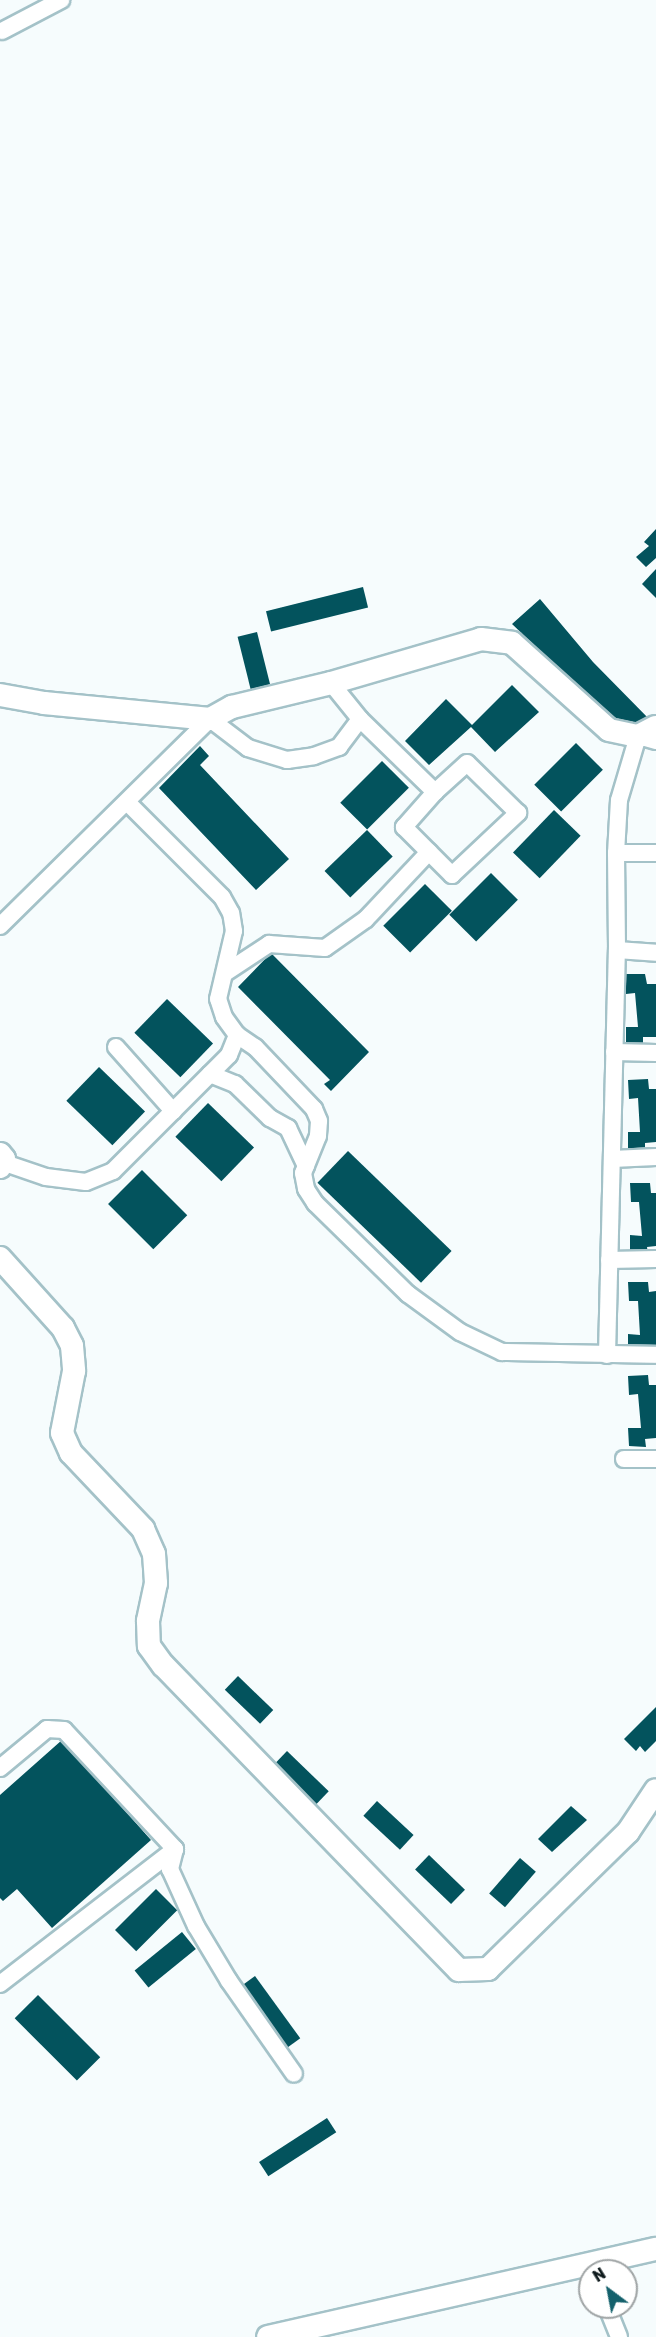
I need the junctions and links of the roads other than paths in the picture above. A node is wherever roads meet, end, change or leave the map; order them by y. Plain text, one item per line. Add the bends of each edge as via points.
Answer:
1 (61, 0) edge
2 (2, 32) dead end
3 (331, 683) junction
4 (0, 695) edge
5 (210, 718) junction
6 (360, 720) junction
7 (650, 735) edge
8 (435, 792) junction
9 (127, 802) junction
10 (429, 852) junction
11 (616, 853) junction
12 (656, 853) edge
13 (0, 926) edge
14 (617, 950) junction
15 (656, 953) edge
16 (225, 973) junction
17 (237, 1035) junction
18 (116, 1047) dead end
19 (614, 1052) junction
20 (656, 1053) edge
21 (210, 1074) junction
22 (173, 1111) junction
23 (656, 1157) edge
24 (612, 1160) junction
25 (1, 1161) edge
26 (306, 1166) junction
27 (0, 1258) edge
28 (656, 1259) edge
29 (609, 1260) junction
30 (607, 1355) junction
31 (656, 1355) edge
32 (624, 1459) dead end
33 (656, 1459) edge
34 (0, 1768) edge
35 (656, 1790) edge
36 (175, 1849) junction
37 (0, 1984) edge
38 (294, 2074) dead end
39 (656, 2249) edge
40 (620, 2259) edge
41 (578, 2270) edge
42 (612, 2319) edge
43 (268, 2337) edge
44 (619, 2337) edge

1 - 2 street
3 - 5 street via 232,707
3 - 6 street
3 - 7 street via 481,639 512,643 609,730
4 - 5 street via 44,703
5 - 6 street via 248,748 287,760 339,747
5 - 9 street
6 - 8 street
7 - 11 street via 619,800
8 - 10 street via 404,827
8 - 10 street via 467,763 518,813 452,875
9 - 13 street
9 - 16 street via 222,897 231,913 234,931
10 - 16 street via 366,919 325,948 269,944
11 - 12 street
11 - 14 street
14 - 15 street
14 - 19 street
16 - 17 street via 218,999 224,1017
17 - 21 street via 229,1055
17 - 26 street via 255,1047 314,1109 319,1121 318,1136
18 - 22 street
19 - 20 street
19 - 24 street
21 - 22 street
21 - 26 street via 235,1084 270,1118 288,1128
22 - 25 street via 113,1171 86,1182 46,1177
23 - 24 street
24 - 29 street
26 - 30 street via 306,1189 315,1203 408,1294 460,1332 502,1353
27 - 35 street via 63,1328 72,1346 74,1371 62,1433 71,1453 143,1529 154,1554 156,1583 148,1621 149,1646 170,1673 459,1970 488,1969 628,1832
28 - 29 street
29 - 30 street
30 - 31 street
32 - 33 street
34 - 36 street via 47,1729 64,1730
36 - 37 street
36 - 38 street via 170,1869 196,1926
39 - 40 street
41 - 43 street
42 - 44 street

